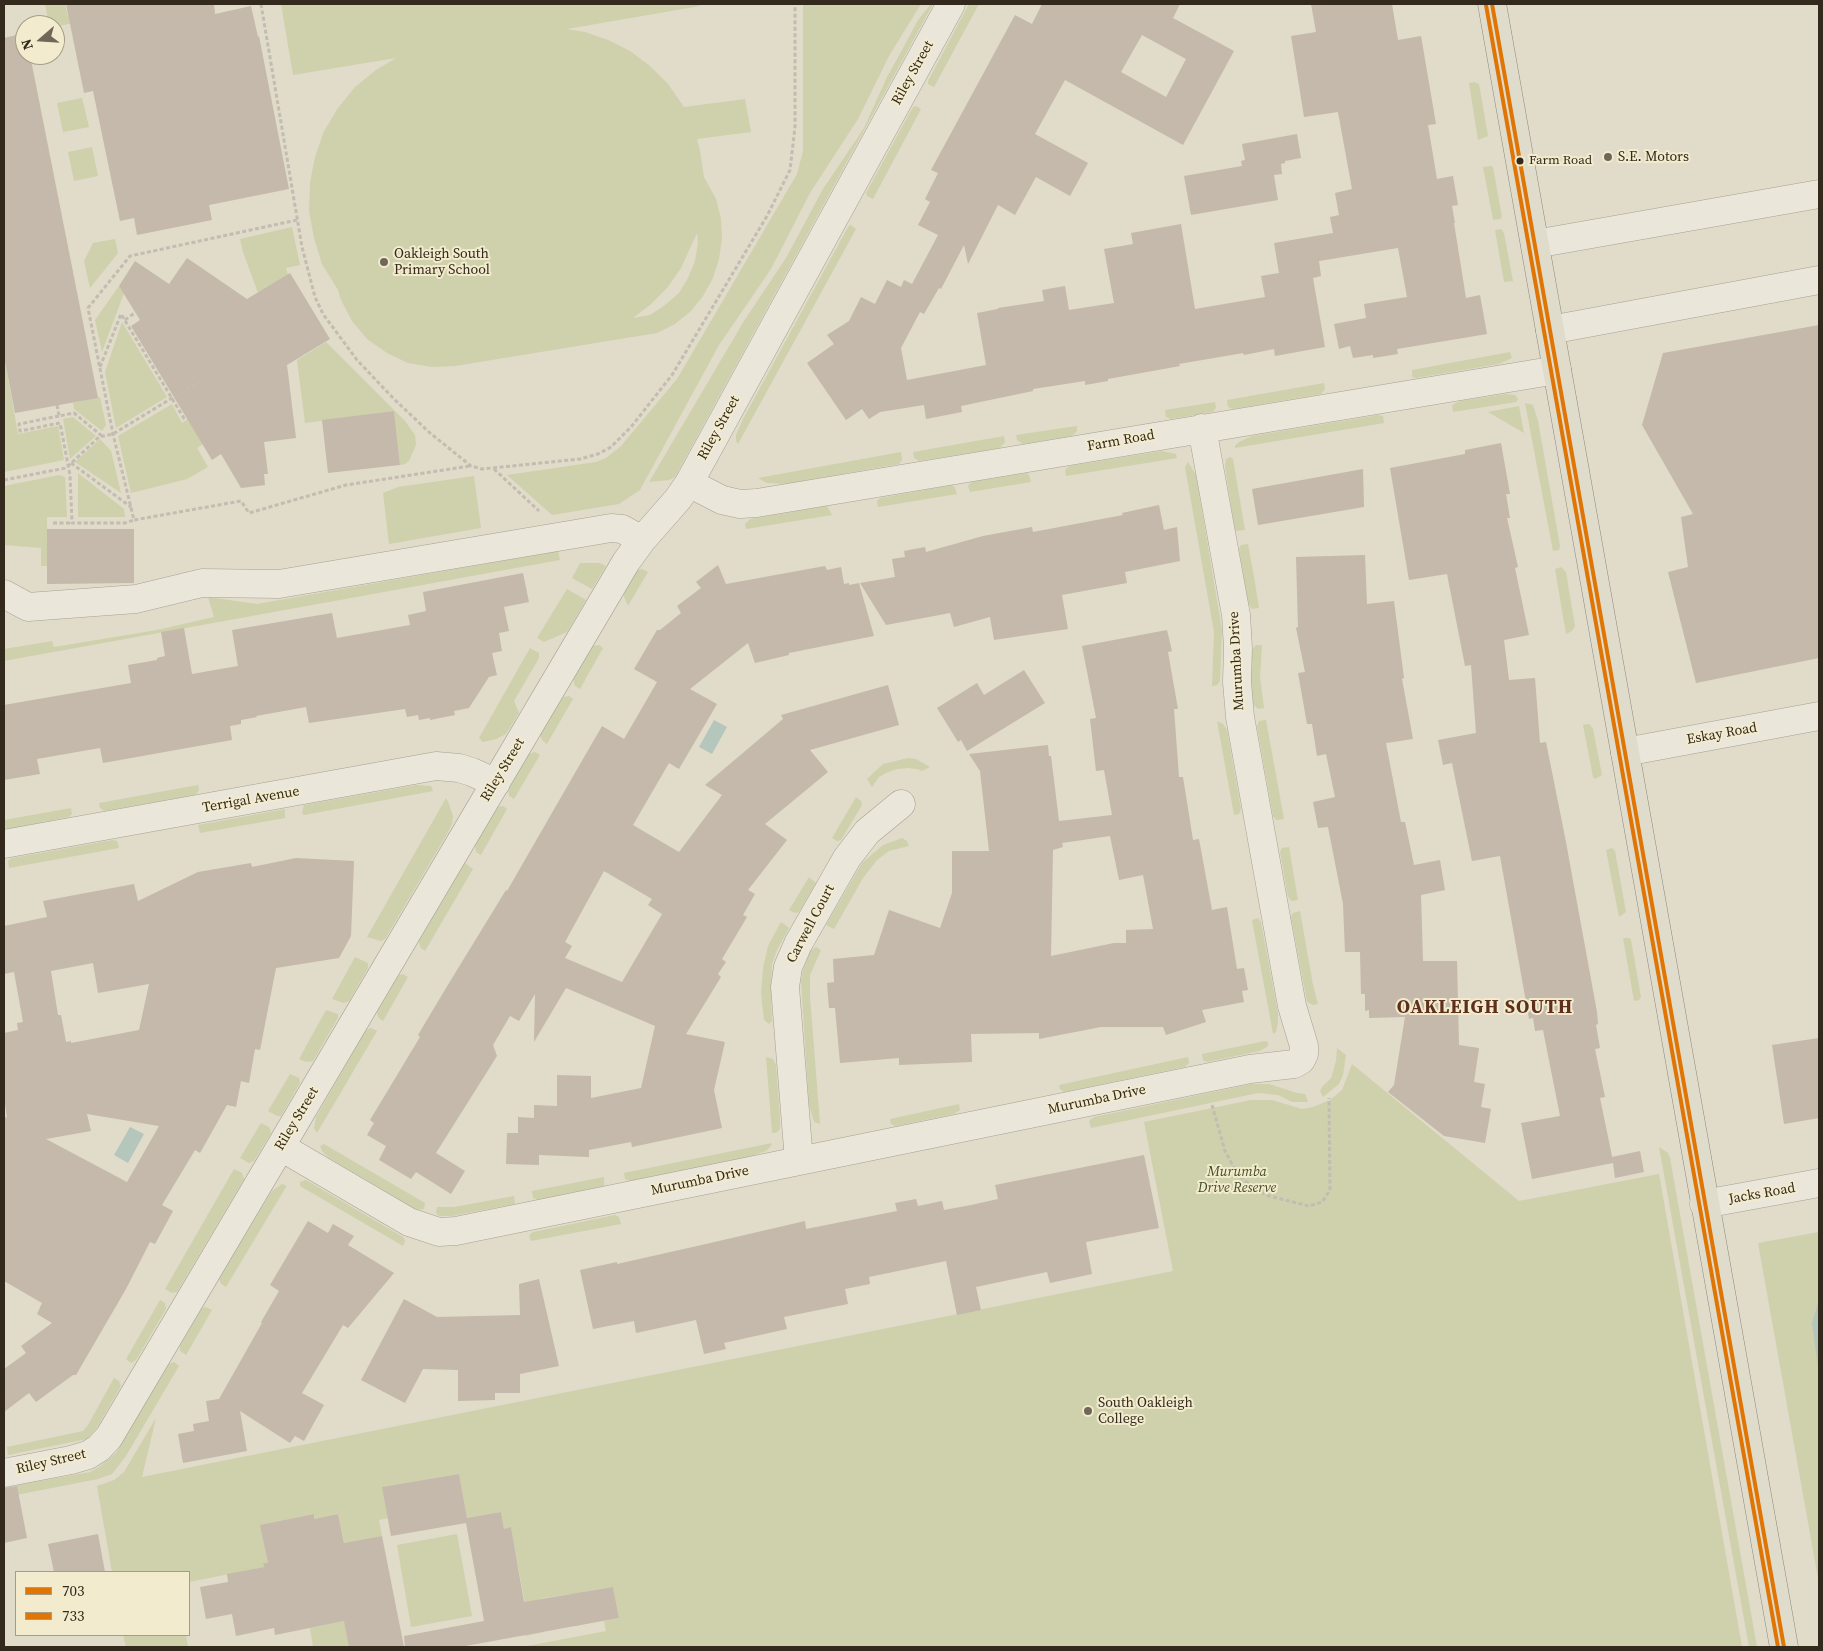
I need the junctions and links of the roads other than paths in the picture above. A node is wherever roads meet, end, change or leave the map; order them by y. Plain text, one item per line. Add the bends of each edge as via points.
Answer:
1 (951, 4) edge
2 (1492, 4) edge
3 (1819, 194) edge
4 (1535, 244) junction
5 (1819, 280) edge
6 (1550, 330) junction
7 (1557, 370) junction
8 (1202, 428) junction
9 (689, 483) junction
10 (642, 540) junction
11 (4, 594) edge
12 (1819, 716) edge
13 (1625, 752) junction
14 (496, 782) junction
15 (902, 804) dead end
16 (4, 844) edge
17 (281, 1147) junction
18 (799, 1161) junction
19 (1819, 1183) edge
20 (1704, 1204) junction
21 (4, 1472) edge
22 (1784, 1647) edge

1 - 9 street, Riley Street
2 - 4 main road
3 - 4 street
4 - 6 main road
5 - 6 street
6 - 7 main road
7 - 8 street, Farm Road
7 - 13 main road
8 - 9 street, Farm Road via 757,503 722,500
8 - 18 street, Murumba Drive via 1236,615 1240,717 1292,1006 1304,1046 1301,1060 1294,1064 1250,1069
9 - 10 street, Riley Street
10 - 11 street via 622,529 611,528 279,584 202,583 136,599 28,608
10 - 14 street, Riley Street
12 - 13 street, Eskay Road
13 - 20 main road
14 - 16 street, Terrigal Avenue via 466,770 436,766
14 - 17 street, Riley Street
15 - 18 street, Carwell Court via 867,832 847,858 788,967 785,987
17 - 18 street, Murumba Drive via 409,1222 439,1232 456,1232
17 - 21 street, Riley Street via 99,1448 71,1460
19 - 20 street, Jacks Road
20 - 22 main road

